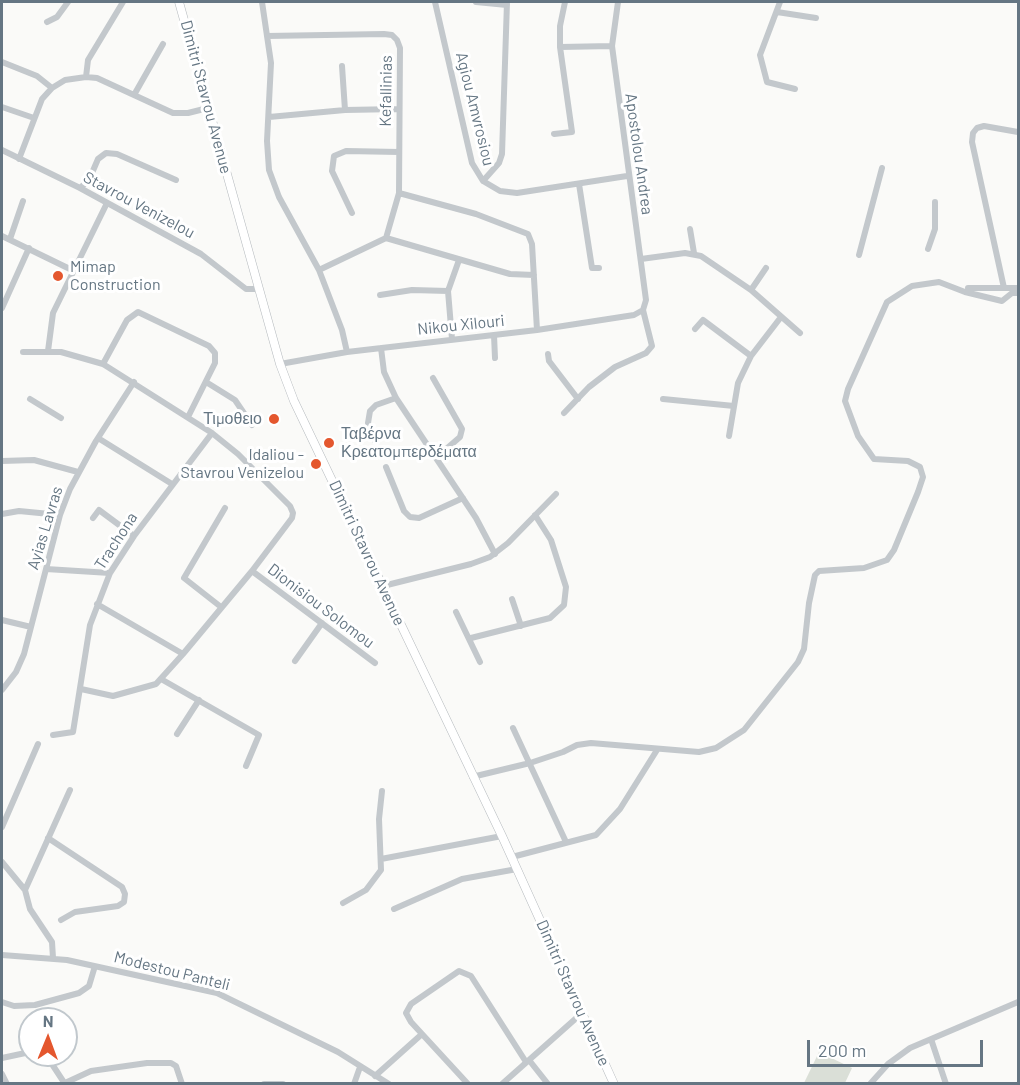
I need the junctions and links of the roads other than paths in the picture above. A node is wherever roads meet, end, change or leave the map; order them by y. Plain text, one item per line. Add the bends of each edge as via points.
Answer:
1 (68, 2) edge
2 (123, 2) edge
3 (179, 2) edge
4 (262, 2) edge
5 (435, 2) edge
6 (476, 2) edge
7 (565, 2) edge
8 (618, 2) edge
9 (780, 2) edge
10 (507, 3) edge
11 (777, 12) junction
12 (816, 18) dead end
13 (47, 22) dead end
14 (267, 36) junction
15 (163, 45) dead end
16 (612, 46) junction
17 (560, 47) junction
18 (2, 62) edge
19 (342, 66) dead end
20 (86, 77) junction
21 (52, 87) junction
22 (795, 89) dead end
23 (134, 95) junction
24 (2, 107) edge
25 (208, 108) junction
26 (399, 109) junction
27 (345, 110) junction
28 (268, 117) junction
29 (34, 118) junction
30 (1018, 132) edge
31 (554, 134) dead end
32 (2, 150) edge
33 (399, 152) junction
34 (19, 159) junction
35 (882, 168) dead end
36 (627, 176) junction
37 (176, 180) dead end
38 (483, 181) junction
39 (579, 184) junction
40 (80, 188) junction
41 (399, 193) junction
42 (23, 201) dead end
43 (935, 202) dead end
44 (107, 203) junction
45 (352, 213) dead end
46 (690, 229) dead end
47 (2, 236) edge
48 (386, 238) junction
49 (10, 239) junction
50 (28, 248) junction
51 (928, 249) dead end
52 (694, 253) junction
53 (859, 255) dead end
54 (640, 259) junction
55 (459, 260) junction
56 (599, 268) dead end
57 (766, 268) dead end
58 (319, 270) junction
59 (74, 272) junction
60 (534, 275) junction
61 (968, 288) dead end
62 (1004, 288) junction
63 (259, 289) junction
64 (751, 290) junction
65 (448, 291) junction
66 (1018, 291) edge
67 (380, 295) dead end
68 (2, 308) edge
69 (643, 310) junction
70 (781, 317) junction
71 (695, 329) dead end
72 (537, 330) junction
73 (801, 333) dead end
74 (494, 335) junction
75 (452, 339) junction
76 (381, 348) junction
77 (48, 351) junction
78 (22, 352) dead end
79 (347, 352) junction
80 (548, 354) dead end
81 (750, 356) junction
82 (495, 358) dead end
83 (103, 364) junction
84 (280, 364) junction
85 (433, 378) dead end
86 (134, 382) junction
87 (206, 382) junction
88 (396, 398) junction
89 (30, 399) dead end
90 (578, 399) junction
91 (663, 399) dead end
92 (734, 406) junction
93 (564, 413) dead end
94 (188, 417) junction
95 (61, 418) dead end
96 (252, 425) dead end
97 (212, 433) junction
98 (729, 436) dead end
99 (98, 438) junction
100 (375, 441) dead end
101 (437, 457) junction
102 (2, 461) edge
103 (386, 467) dead end
104 (78, 472) junction
105 (172, 484) junction
106 (556, 494) dead end
107 (464, 498) junction
108 (225, 508) dead end
109 (2, 514) edge
110 (60, 515) junction
111 (535, 515) junction
112 (93, 518) dead end
113 (134, 536) junction
114 (495, 554) junction
115 (46, 569) junction
116 (252, 571) junction
117 (110, 573) junction
118 (383, 586) junction
119 (512, 599) dead end
120 (97, 604) junction
121 (221, 607) junction
122 (456, 612) dead end
123 (2, 620) edge
124 (322, 623) junction
125 (521, 626) junction
126 (31, 627) junction
127 (471, 638) junction
128 (183, 654) junction
129 (295, 661) dead end
130 (480, 662) dead end
131 (375, 663) dead end
132 (161, 679) junction
133 (81, 689) junction
134 (2, 690) edge
135 (199, 700) junction
136 (513, 728) dead end
137 (177, 734) dead end
138 (53, 735) dead end
139 (38, 744) dead end
140 (657, 750) junction
141 (530, 763) junction
142 (246, 766) dead end
143 (472, 777) junction
144 (70, 790) dead end
145 (382, 791) dead end
146 (2, 827) edge
147 (502, 836) junction
148 (48, 838) junction
149 (566, 842) junction
150 (512, 857) junction
151 (381, 859) junction
152 (2, 862) edge
153 (518, 869) junction
154 (25, 890) junction
155 (343, 903) dead end
156 (394, 909) dead end
157 (61, 920) dead end
158 (2, 955) edge
159 (53, 958) junction
160 (95, 966) junction
161 (2, 1002) edge
162 (1018, 1002) edge
163 (582, 1012) junction
164 (422, 1034) junction
165 (931, 1039) junction
166 (18, 1055) edge
167 (2, 1058) edge
168 (528, 1061) junction
169 (54, 1067) edge
170 (360, 1067) junction
171 (2, 1074) edge
172 (375, 1076) junction
173 (7, 1083) edge
174 (65, 1083) edge
175 (182, 1083) edge
176 (264, 1083) edge
177 (283, 1083) edge
178 (354, 1083) edge
179 (389, 1083) edge
180 (468, 1083) edge
181 (502, 1083) edge
182 (548, 1083) edge
183 (614, 1083) edge
184 (870, 1083) edge
185 (946, 1083) edge

1 - 13 street via 57,17
2 - 20 street via 88,60
3 - 25 main road, Dimitri Stavrou Avenue
4 - 14 street
5 - 38 street, Agiou Amvrosiou via 472,163
6 - 10 street
7 - 17 street
8 - 16 street, Apostolou Andrea
9 - 11 street
10 - 38 street via 502,154
11 - 12 street
11 - 22 street via 759,55 767,82
14 - 26 street, Kefallinias via 393,36 400,48
14 - 28 street via 271,74
15 - 23 street
16 - 17 street
16 - 36 street, Apostolou Andrea
17 - 31 street via 572,132
18 - 21 street via 41,78
19 - 27 street
20 - 21 street
20 - 23 street
21 - 29 street
23 - 25 street via 177,113
24 - 29 street
25 - 63 main road, Dimitri Stavrou Avenue
26 - 27 street
26 - 33 street, Kefallinias
27 - 28 street
28 - 58 street via 267,156 273,184
29 - 34 street
30 - 62 street via 984,126 972,133
32 - 34 street, Stavrou Venizelou
33 - 41 street, Kefallinias
33 - 45 street via 346,151 334,156 332,171
34 - 40 street, Stavrou Venizelou
35 - 53 street
36 - 39 street, Agiou Amvrosiou
36 - 54 street, Apostolou Andrea
37 - 40 street via 117,154 106,153
38 - 39 street, Agiou Amvrosiou via 512,193
39 - 56 street via 592,268
40 - 44 street, Stavrou Venizelou
41 - 48 street, Kefallinias
41 - 60 street via 525,232 532,244
42 - 49 street
43 - 51 street via 935,229
44 - 59 street
44 - 63 street, Stavrou Venizelou via 201,254 246,289
46 - 52 street
47 - 49 street
48 - 55 street
48 - 58 street
49 - 50 street
50 - 59 street
50 - 68 street
52 - 54 street
52 - 64 street
54 - 69 street, Apostolou Andrea via 646,300
55 - 60 street via 510,274
55 - 65 street
57 - 64 street
58 - 79 street
59 - 77 street via 52,317
60 - 72 street
61 - 62 street
62 - 66 street
63 - 84 main road, Dimitri Stavrou Avenue
64 - 70 street
65 - 67 street via 412,290
65 - 75 street
66 - 140 street via 1002,301 939,282 926,282 887,302 845,401 858,436 874,459 908,461 922,471 918,492 894,550 887,560 875,565 815,574 804,649 744,730 716,748 699,752
69 - 72 street, Nikou Xilouri via 634,315
69 - 90 street, Apostolou Andrea via 652,346 646,353 615,367
70 - 73 street
70 - 81 street
71 - 81 street via 703,320
72 - 74 street, Nikou Xilouri
74 - 75 street, Nikou Xilouri
74 - 82 street
75 - 76 street, Nikou Xilouri
76 - 79 street, Nikou Xilouri
76 - 88 street via 384,372
77 - 78 street, Dionisiou Solomou
77 - 83 street, Dionisiou Solomou
79 - 84 street, Nikou Xilouri
80 - 90 street via 549,362
81 - 92 street via 738,383
83 - 86 street, Dionisiou Solomou
83 - 87 street via 128,317 142,313 213,349 215,363
84 - 118 main road, Dimitri Stavrou Avenue
85 - 101 street via 462,429 460,437
86 - 94 street, Dionisiou Solomou
86 - 99 street, Ayias Lavras
87 - 94 street
87 - 96 street via 235,400
88 - 100 street via 370,411 368,423
88 - 101 street
89 - 95 street
90 - 93 street
91 - 92 street
92 - 98 street
94 - 97 street, Dionisiou Solomou
97 - 105 street, Trachona
97 - 116 street, Dionisiou Solomou via 292,508 292,518
99 - 104 street, Ayias Lavras
99 - 105 street
101 - 107 street
102 - 104 street via 34,460
103 - 107 street via 410,517 421,517
104 - 110 street, Ayias Lavras
105 - 113 street, Trachona
106 - 111 street
107 - 114 street
108 - 121 street via 184,578
109 - 110 street via 19,511
110 - 115 street, Ayias Lavras
111 - 114 street
111 - 125 street via 551,540 566,597 564,605 550,618
112 - 113 street via 99,510
113 - 117 street, Trachona
114 - 118 street via 471,564
115 - 117 street
115 - 126 street, Ayias Lavras
116 - 121 street
116 - 124 street, Dionisiou Solomou
117 - 120 street, Trachona
118 - 143 main road, Dimitri Stavrou Avenue
119 - 125 street
120 - 128 street
120 - 133 street, Trachona
121 - 128 street
122 - 127 street
123 - 126 street
124 - 129 street
124 - 131 street, Dionisiou Solomou
125 - 127 street
126 - 134 street, Ayias Lavras via 18,667
127 - 130 street
128 - 132 street
132 - 133 street via 156,684 113,696
132 - 135 street
133 - 138 street, Trachona via 73,732
135 - 137 street
135 - 142 street via 259,735
136 - 141 street
139 - 146 street
140 - 141 street via 577,744
140 - 149 street via 620,809 596,835
141 - 143 street
141 - 149 street
143 - 147 main road, Dimitri Stavrou Avenue
144 - 148 street
145 - 151 street
147 - 150 main road, Dimitri Stavrou Avenue
147 - 151 street
148 - 154 street
148 - 157 street via 122,887 125,894 124,902 118,906 75,912
149 - 150 street
150 - 153 main road, Dimitri Stavrou Avenue
151 - 155 street via 381,870 366,890
152 - 154 street
153 - 156 street via 462,879
153 - 163 main road, Dimitri Stavrou Avenue
154 - 159 street via 30,909 52,942
158 - 159 street, Modestou Panteli
159 - 160 street, Modestou Panteli
160 - 161 street via 89,986 79,993 35,1005
160 - 170 street, Modestou Panteli via 217,993 338,1052
162 - 165 street
163 - 168 street
163 - 183 main road, Dimitri Stavrou Avenue
164 - 168 street via 408,1018 409,1007 455,973 465,971
164 - 172 street
164 - 180 street
165 - 184 street via 898,1056
165 - 185 street
166 - 167 street
168 - 181 street
168 - 182 street
169 - 174 street
170 - 172 street, Modestou Panteli
170 - 178 street
171 - 173 street
172 - 179 street, Modestou Panteli
174 - 175 street via 91,1071 171,1063 179,1070
176 - 177 street

